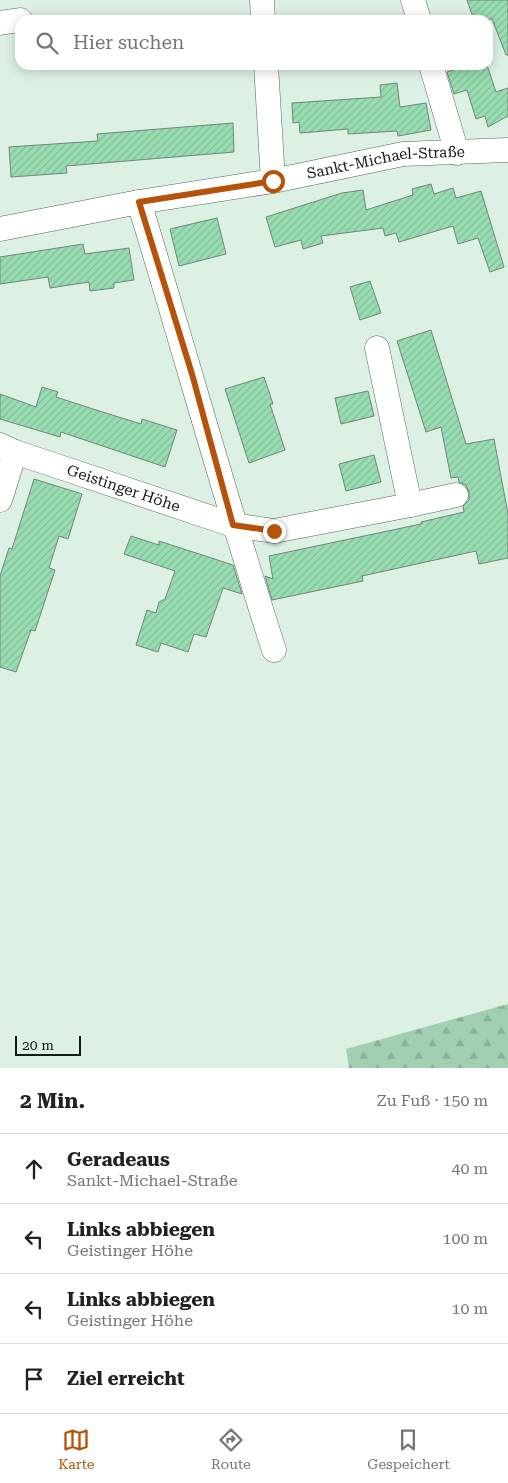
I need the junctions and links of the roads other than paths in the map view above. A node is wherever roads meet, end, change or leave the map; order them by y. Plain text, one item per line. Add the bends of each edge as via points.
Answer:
1 (262, 0) edge
2 (414, 0) edge
3 (263, 15) edge
4 (418, 15) edge
5 (15, 21) edge
6 (0, 23) edge
7 (266, 70) edge
8 (432, 70) edge
9 (508, 150) edge
10 (457, 153) junction
11 (273, 181) junction
12 (139, 202) junction
13 (0, 229) edge
14 (378, 348) dead end
15 (8, 449) edge
16 (456, 495) dead end
17 (0, 500) edge
18 (410, 505) junction
19 (233, 525) junction
20 (274, 650) dead end

1 - 3 street
2 - 4 street
5 - 6 street
7 - 11 street
8 - 10 street
9 - 10 street, Sankt-Michael-Straße
10 - 11 street, Sankt-Michael-Straße via 403,154
11 - 12 street, Sankt-Michael-Straße
12 - 13 street, Sankt-Michael-Straße
12 - 19 street via 192,374
14 - 18 street
15 - 17 street, Geistinger Höhe
15 - 19 street, Geistinger Höhe
16 - 18 street, Geistinger Höhe
18 - 19 street, Geistinger Höhe via 274,531
19 - 20 street

